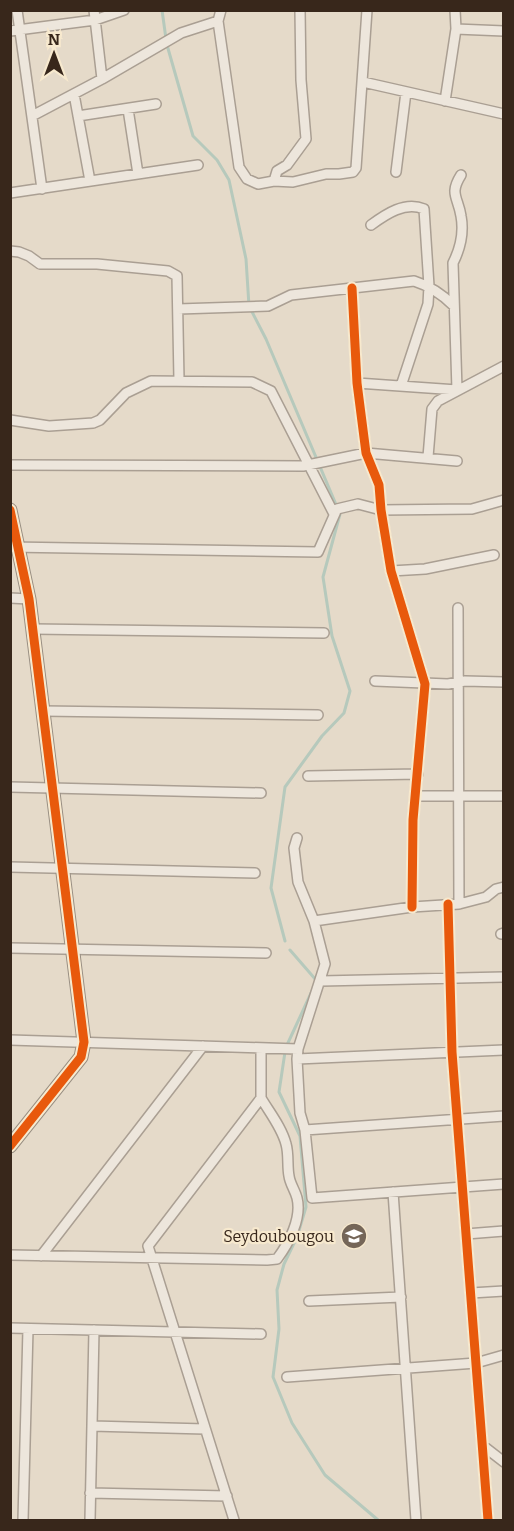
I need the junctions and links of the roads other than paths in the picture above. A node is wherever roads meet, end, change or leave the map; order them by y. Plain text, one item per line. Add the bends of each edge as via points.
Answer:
1 (17, 10) edge
2 (124, 10) edge
3 (300, 10) edge
4 (359, 10) edge
5 (455, 10) edge
6 (94, 15) edge
7 (367, 15) edge
8 (219, 16) edge
9 (456, 29) junction
10 (15, 30) edge
11 (504, 31) edge
12 (102, 79) junction
13 (363, 82) junction
14 (406, 92) junction
15 (74, 94) junction
16 (446, 100) junction
17 (156, 104) dead end
18 (128, 109) junction
19 (504, 114) edge
20 (32, 116) junction
21 (78, 116) junction
22 (198, 165) dead end
23 (396, 172) dead end
24 (138, 174) junction
25 (461, 175) dead end
26 (90, 181) junction
27 (274, 181) junction
28 (42, 189) junction
29 (10, 194) edge
30 (371, 225) dead end
31 (10, 251) edge
32 (429, 286) junction
33 (352, 288) junction
34 (454, 306) junction
35 (178, 309) junction
36 (504, 366) edge
37 (179, 380) junction
38 (357, 383) junction
39 (401, 386) junction
40 (457, 390) junction
41 (10, 420) edge
42 (366, 453) junction
43 (428, 458) junction
44 (457, 462) dead end
45 (10, 465) edge
46 (308, 465) junction
47 (504, 500) edge
48 (10, 510) edge
49 (381, 510) junction
50 (334, 514) junction
51 (15, 547) edge
52 (494, 555) dead end
53 (391, 571) junction
54 (10, 598) edge
55 (29, 598) junction
56 (458, 608) dead end
57 (33, 629) junction
58 (324, 633) dead end
59 (375, 681) dead end
60 (458, 682) junction
61 (504, 682) edge
62 (425, 684) junction
63 (43, 711) junction
64 (318, 715) dead end
65 (418, 774) junction
66 (308, 776) dead end
67 (10, 787) edge
68 (53, 788) junction
69 (261, 793) dead end
70 (416, 796) junction
71 (458, 796) junction
72 (504, 796) edge
73 (297, 838) dead end
74 (10, 867) edge
75 (62, 868) junction
76 (255, 873) dead end
77 (504, 887) edge
78 (448, 904) junction
79 (459, 904) junction
80 (412, 907) junction
81 (314, 921) junction
82 (10, 948) edge
83 (73, 949) junction
84 (266, 953) dead end
85 (504, 977) edge
86 (450, 978) junction
87 (321, 981) junction
88 (10, 1040) edge
89 (84, 1042) junction
90 (203, 1046) junction
91 (261, 1048) junction
92 (298, 1049) junction
93 (504, 1050) edge
94 (452, 1052) junction
95 (297, 1059) junction
96 (261, 1098) junction
97 (504, 1116) edge
98 (457, 1119) junction
99 (305, 1130) junction
100 (17, 1131) edge
101 (10, 1146) edge
102 (504, 1184) edge
103 (463, 1187) junction
104 (393, 1192) junction
105 (504, 1231) edge
106 (466, 1234) junction
107 (10, 1255) edge
108 (41, 1256) junction
109 (152, 1259) junction
110 (504, 1291) edge
111 (471, 1293) junction
112 (400, 1297) junction
113 (309, 1301) dead end
114 (10, 1328) edge
115 (28, 1329) junction
116 (94, 1330) junction
117 (175, 1332) junction
118 (261, 1334) dead end
119 (504, 1354) edge
120 (476, 1363) junction
121 (406, 1368) junction
122 (287, 1377) dead end
123 (92, 1426) junction
124 (205, 1429) junction
125 (482, 1445) junction
126 (504, 1462) edge
127 (90, 1493) junction
128 (226, 1496) junction
129 (23, 1521) edge
130 (90, 1521) edge
131 (234, 1521) edge
132 (416, 1521) edge
133 (488, 1521) edge

1 - 10 street
2 - 6 street
3 - 27 street via 306,140 287,165 277,171
4 - 7 street
5 - 9 street
6 - 10 street
6 - 12 street
7 - 13 street
8 - 12 street via 181,33
8 - 27 street via 239,167 247,179 258,184
9 - 11 street
9 - 16 street
10 - 20 street
12 - 15 street
13 - 14 street
13 - 27 street via 353,172 293,182
14 - 16 street
14 - 23 street
15 - 20 street
15 - 21 street
16 - 19 street
17 - 18 street
18 - 21 street
18 - 24 street
20 - 28 street
21 - 26 street
22 - 24 street
24 - 26 street
25 - 34 street via 454,195 462,230 460,249 453,263
26 - 28 street
28 - 29 street
30 - 32 street via 393,210 424,209
31 - 35 street via 40,264 97,264 168,271 177,276
32 - 33 street via 414,281
32 - 34 street
32 - 39 street via 428,304
33 - 35 street via 291,295 268,306
33 - 38 street
34 - 40 street
35 - 37 street
36 - 40 street
37 - 41 street via 152,381 126,393 93,423 49,426
37 - 46 street via 252,382 271,391
38 - 39 street
38 - 42 street
39 - 40 street
40 - 43 street via 432,409
42 - 43 street
42 - 46 street
42 - 49 street via 377,477
43 - 44 street
45 - 46 street
46 - 50 street
47 - 49 street via 472,509
48 - 51 street
49 - 50 street via 358,504 336,509
49 - 53 street
50 - 51 street via 318,552
51 - 55 street
52 - 53 street via 425,569
53 - 62 street
54 - 55 street
55 - 57 street
56 - 60 street
57 - 58 street
57 - 63 street
59 - 62 street
60 - 61 street
60 - 62 street
60 - 71 street
62 - 65 street
63 - 64 street
63 - 68 street
65 - 66 street
65 - 70 street
67 - 68 street
68 - 69 street
68 - 75 street
70 - 71 street
70 - 80 street
71 - 72 street
71 - 79 street
73 - 81 street via 297,874
74 - 75 street
75 - 76 street
75 - 83 street
77 - 79 street
78 - 79 street
78 - 80 street
78 - 86 street
80 - 81 street
81 - 87 street via 325,964
82 - 83 street
83 - 84 street
83 - 89 street
85 - 86 street
86 - 87 street
86 - 94 street
87 - 92 street
88 - 89 street
89 - 90 street
89 - 100 street via 81,1057
90 - 91 street
90 - 108 street
91 - 92 street
91 - 96 street
92 - 95 street
93 - 94 street
94 - 95 street
94 - 98 street
95 - 99 street via 300,1113
96 - 109 street via 148,1246
96 - 109 street via 287,1146 288,1174 297,1197 296,1220 286,1247 277,1259 267,1260
97 - 98 street
98 - 99 street
98 - 103 street
99 - 104 street via 312,1198
100 - 101 street
102 - 103 street
103 - 104 street
103 - 106 street
104 - 112 street
105 - 106 street
106 - 111 street
107 - 108 street
108 - 109 street
109 - 117 street
110 - 111 street
111 - 120 street
112 - 113 street
112 - 121 street
114 - 115 street
115 - 116 street
115 - 129 street
116 - 117 street
116 - 123 street
117 - 118 street
117 - 124 street
119 - 120 street
120 - 121 street
120 - 125 street
121 - 122 street
121 - 132 street
123 - 124 street
123 - 127 street
124 - 128 street
125 - 126 street
125 - 133 street
127 - 128 street
127 - 130 street
128 - 131 street

